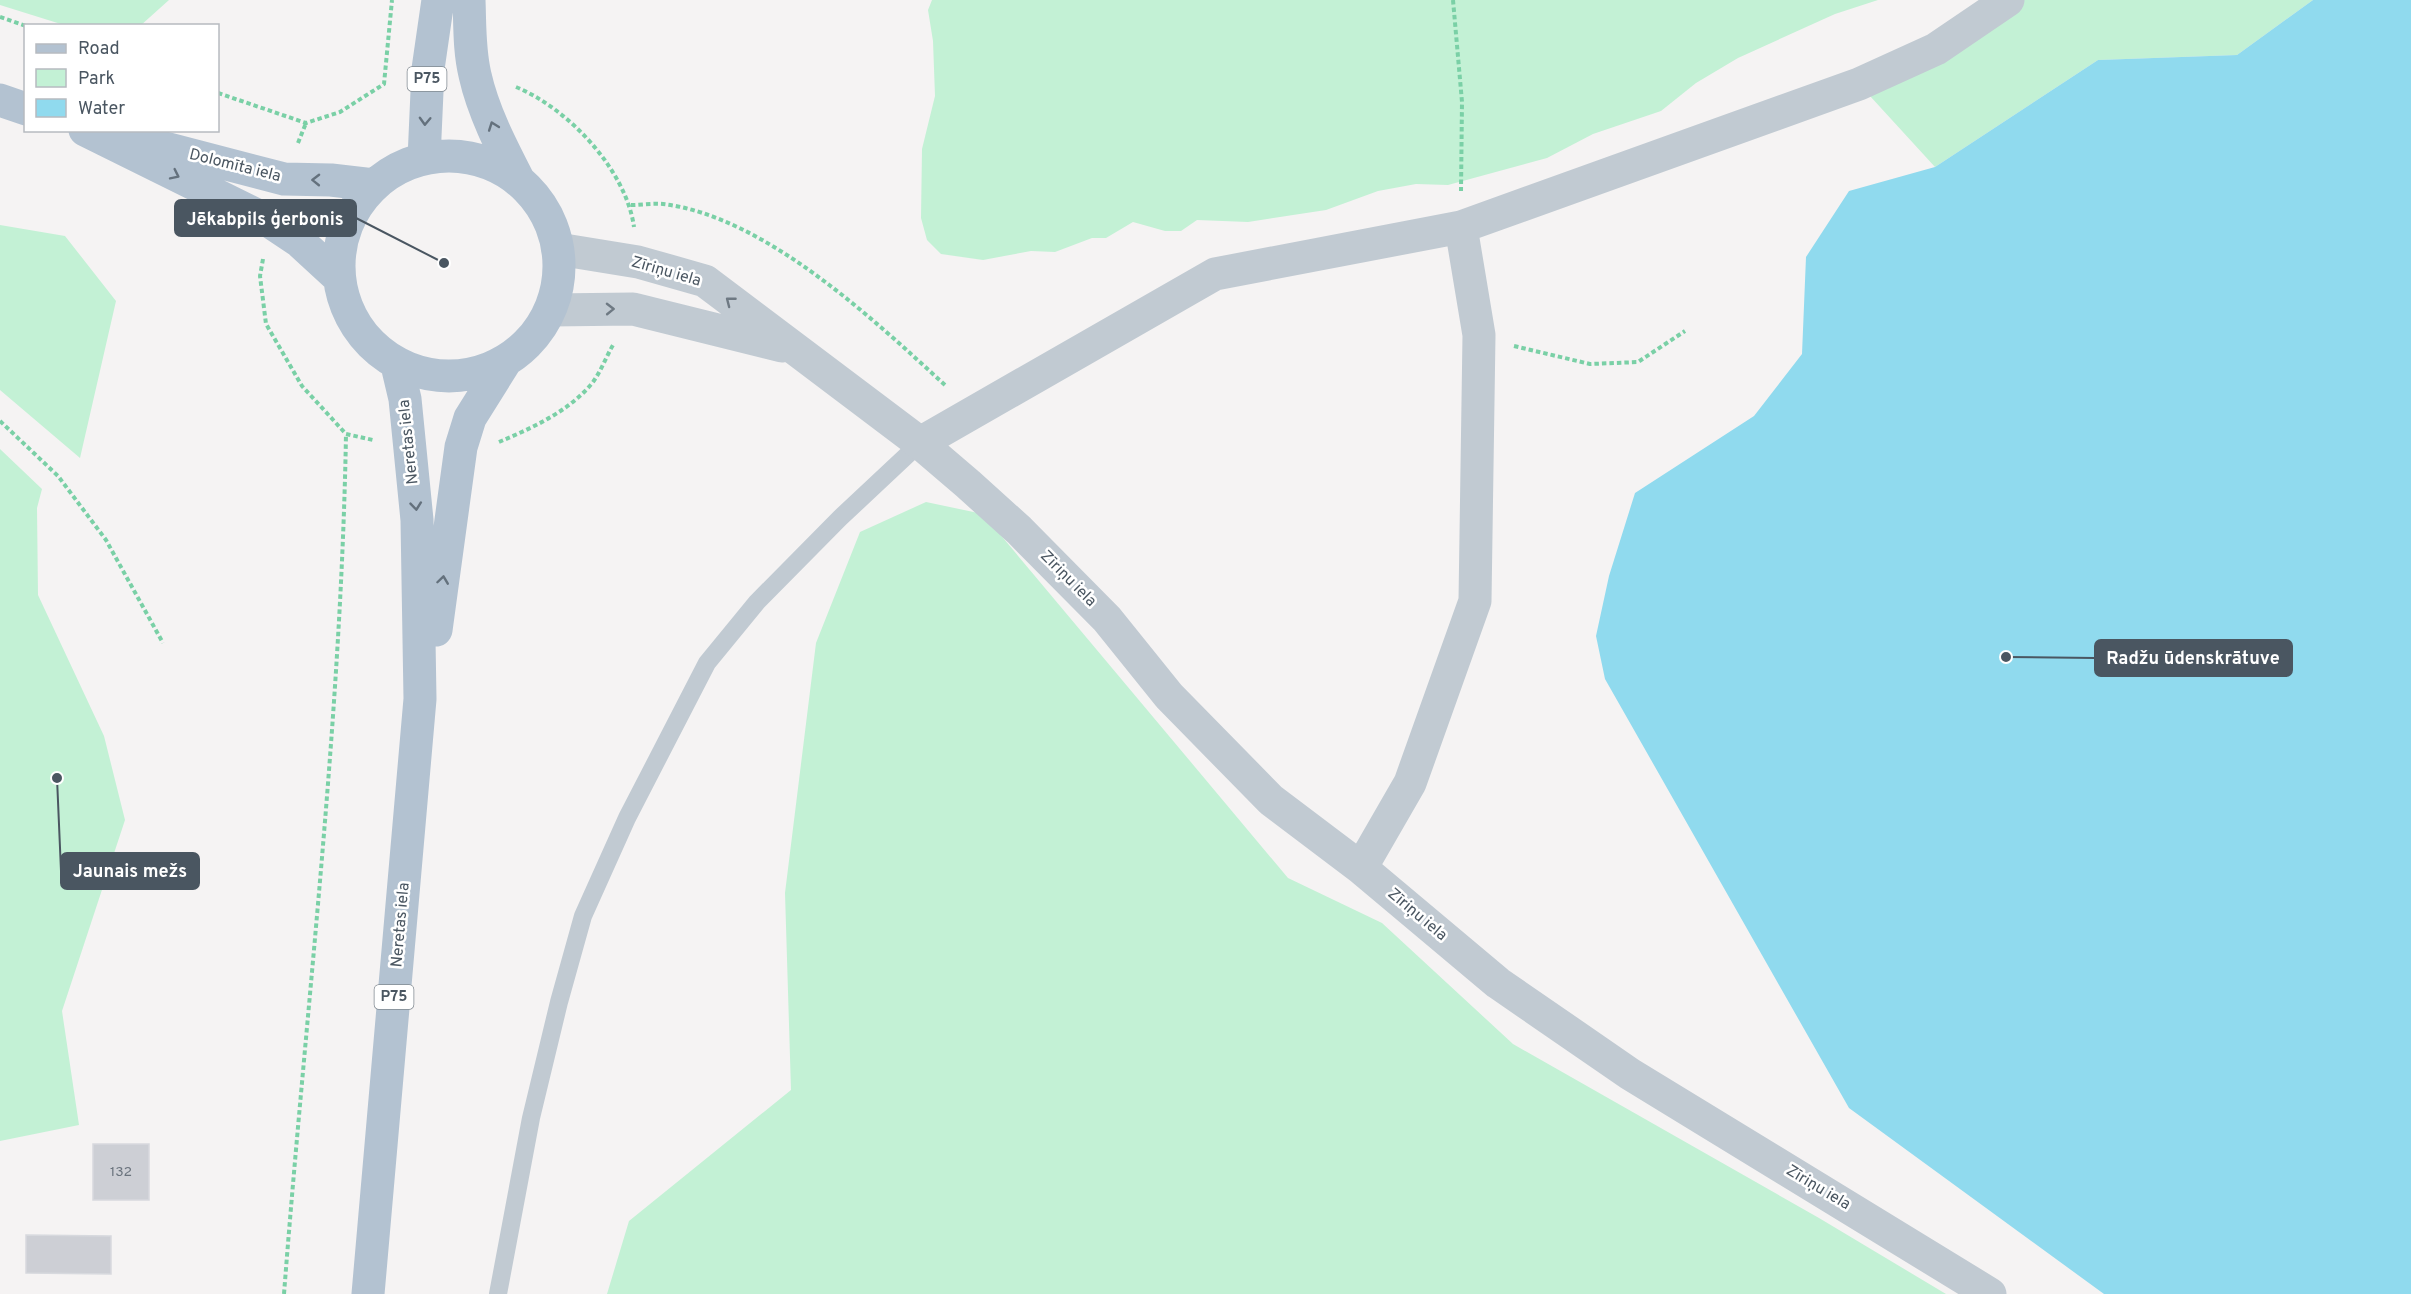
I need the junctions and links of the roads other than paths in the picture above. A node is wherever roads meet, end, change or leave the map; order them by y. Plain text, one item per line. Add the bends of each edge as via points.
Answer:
1 (438, 0) edge
2 (470, 0) edge
3 (2008, 0) edge
4 (0, 100) edge
5 (24, 108) edge
6 (89, 132) edge
7 (106, 132) edge
8 (424, 159) junction
9 (518, 179) junction
10 (374, 185) junction
11 (1461, 227) junction
12 (558, 249) junction
13 (338, 277) junction
14 (551, 310) junction
15 (793, 350) junction
16 (505, 362) junction
17 (397, 365) junction
18 (920, 443) junction
19 (420, 699) junction
20 (1361, 868) junction
21 (368, 1294) edge
22 (498, 1294) edge
23 (1990, 1294) edge

1 -> 8 main road, P75 via 428,69
9 -> 2 main road via 498,139 475,76
3 - 11 street via 1936,49 1859,84
4 - 5 main road
6 -> 13 main road, Dolomīta iela via 269,221 299,241
10 -> 7 main road, Dolomīta iela via 284,179
8 - 9 main road via 457,156 489,163
8 - 10 main road via 397,168
9 - 12 main road via 551,222
10 - 13 main road via 345,227
11 - 18 street via 1215,274
11 - 20 street via 1479,335 1475,601 1410,783
12 - 14 main road via 559,280
15 -> 12 street, Zīriņu iela via 705,281 638,262
13 - 17 main road via 344,304 357,328 375,349
14 -> 15 street via 633,309
14 - 16 main road via 532,340
15 - 18 street, Zīriņu iela
16 - 17 main road via 470,375 433,376
19 -> 16 main road, Neretas iela via 433,646 461,447 470,418
17 -> 19 main road, Neretas iela / P75 via 405,399 417,520
18 - 20 street, Zīriņu iela via 1019,530 1107,619 1169,696 1271,800
18 - 22 lane via 757,602 707,663 627,818 583,916 559,1002 531,1118
19 - 21 main road, Neretas iela / P75
20 - 23 street, Zīriņu iela via 1498,982 1630,1074

